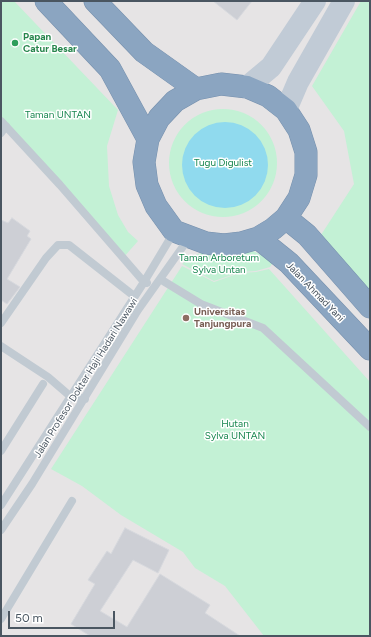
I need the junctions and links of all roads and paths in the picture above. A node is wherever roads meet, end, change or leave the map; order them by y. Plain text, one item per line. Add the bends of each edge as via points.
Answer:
1 (46, 1) edge
2 (94, 1) edge
3 (315, 1) edge
4 (344, 1) edge
5 (247, 86) junction
6 (196, 89) junction
7 (286, 110) junction
8 (3, 126) edge
9 (148, 139) junction
10 (286, 218) junction
11 (182, 234) junction
12 (258, 238) junction
13 (144, 282) junction
14 (158, 282) junction
15 (134, 296) junction
16 (370, 307) edge
17 (1, 323) edge
18 (1, 346) edge
19 (370, 350) edge
20 (43, 384) dead end
21 (70, 396) junction
22 (84, 399) junction
23 (370, 427) edge
24 (1, 451) edge
25 (72, 501) dead end
26 (1, 505) edge
27 (1, 530) edge
28 (1, 619) edge

1 - 9 highway via 110,69
2 - 6 highway via 144,52
3 - 5 street via 271,67
4 - 7 street via 298,82
5 - 6 highway via 221,84
5 - 7 highway via 268,96
6 - 9 highway via 175,101 164,112
7 - 10 highway via 299,130 306,152 304,183 299,198
8 - 13 lane
9 - 11 highway via 144,162 147,185 156,206
10 - 12 highway
10 - 16 highway via 307,235
11 - 12 highway via 206,243 224,245
11 - 13 lane, Jalan Profesor Dokter Haji Hadari Nawawi
11 - 14 lane, Jalan Profesor Dokter Haji Hadari Nawawi
12 - 19 highway, Jalan Ahmad Yani via 289,263
13 - 14 lane
13 - 15 lane, Jalan Profesor Dokter Haji Hadari Nawawi
14 - 22 lane, Jalan Profesor Dokter Haji Hadari Nawawi
14 - 23 lane via 201,304 263,328
15 - 17 lane via 69,245 58,245 46,258
15 - 21 lane, Jalan Profesor Dokter Haji Hadari Nawawi
18 - 21 lane via 48,377
20 - 24 lane
21 - 22 lane
21 - 26 lane, Jalan Profesor Dokter Haji Hadari Nawawi
22 - 27 lane, Jalan Profesor Dokter Haji Hadari Nawawi
25 - 28 lane

